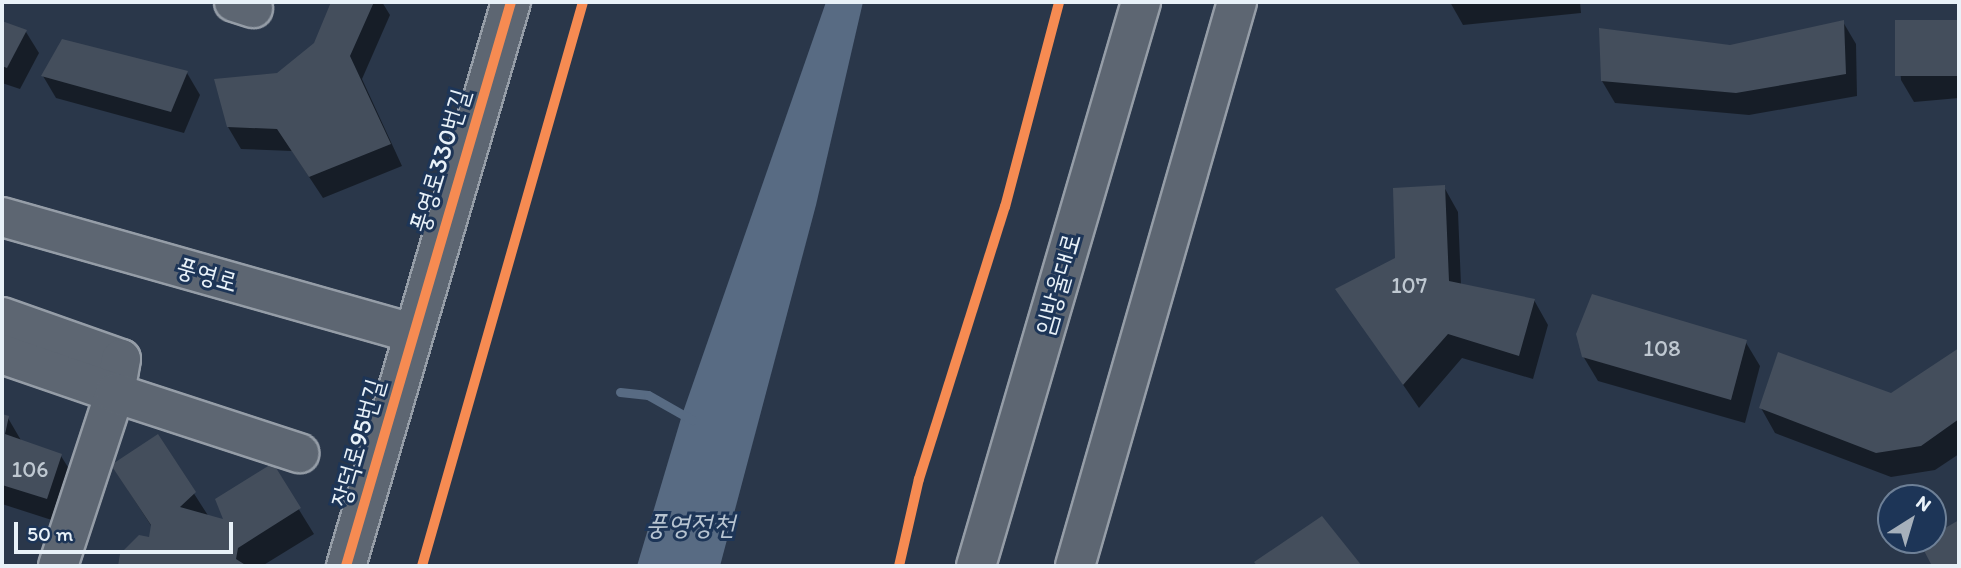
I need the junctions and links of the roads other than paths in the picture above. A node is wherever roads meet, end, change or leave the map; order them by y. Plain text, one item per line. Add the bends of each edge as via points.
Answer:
1 (512, 2) edge
2 (1141, 2) edge
3 (1237, 2) edge
4 (2, 217) edge
5 (2, 317) edge
6 (413, 333) junction
7 (2, 354) edge
8 (115, 394) junction
9 (299, 453) dead end
10 (58, 566) edge
11 (346, 566) edge
12 (976, 566) edge
13 (1075, 566) edge

1 - 6 street, 풍영로330번길
2 - 12 street, 임방울대로
3 - 13 street
4 - 6 street, 풍영로
5 - 8 street via 121,359
6 - 11 street, 장덕로95번길
7 - 8 street
8 - 9 street
8 - 10 street

